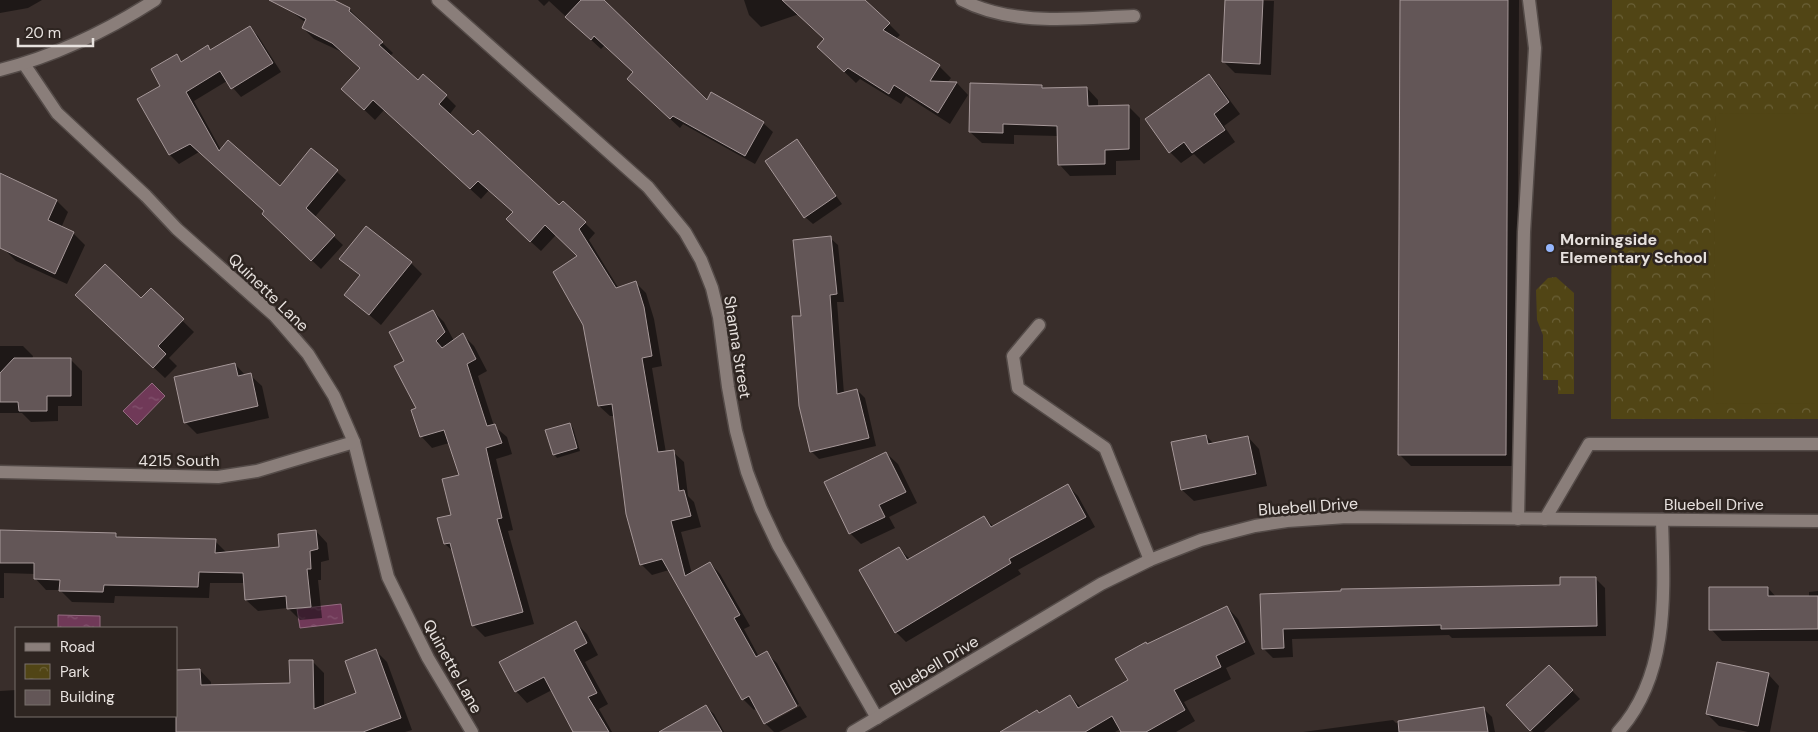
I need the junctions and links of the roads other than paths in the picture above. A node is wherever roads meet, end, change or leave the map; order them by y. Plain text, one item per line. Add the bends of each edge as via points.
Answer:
1 (155, 0) edge
2 (438, 0) edge
3 (962, 0) edge
4 (1529, 0) edge
5 (1134, 16) dead end
6 (24, 64) junction
7 (0, 70) edge
8 (1039, 325) dead end
9 (354, 442) junction
10 (1818, 444) edge
11 (0, 472) edge
12 (1518, 519) junction
13 (1545, 519) junction
14 (1662, 520) junction
15 (1818, 521) edge
16 (1150, 560) junction
17 (877, 718) junction
18 (472, 732) edge
19 (853, 732) edge
20 (1618, 732) edge

1 - 6 street via 87,39
2 - 17 street, Shanna Street via 648,187 685,232 712,288 736,431 761,509 778,545
3 - 5 street via 1020,17
4 - 12 street via 1535,48 1524,242
6 - 7 street
6 - 9 street, Quinette Lane via 46,99 62,117 177,229 292,334 334,396
8 - 16 street via 1014,356 1018,388 1105,448
9 - 11 street, 4215 South via 257,471 218,477
9 - 18 street, Quinette Lane via 388,577 428,658
10 - 13 street via 1589,444
12 - 13 street, Bluebell Drive
12 - 16 street, Bluebell Drive via 1347,517 1287,521 1230,532
13 - 14 street, Bluebell Drive
14 - 15 street, Bluebell Drive
14 - 20 street via 1663,610 1655,659 1634,710
16 - 17 street, Bluebell Drive via 1101,584
17 - 19 street, Bluebell Drive

